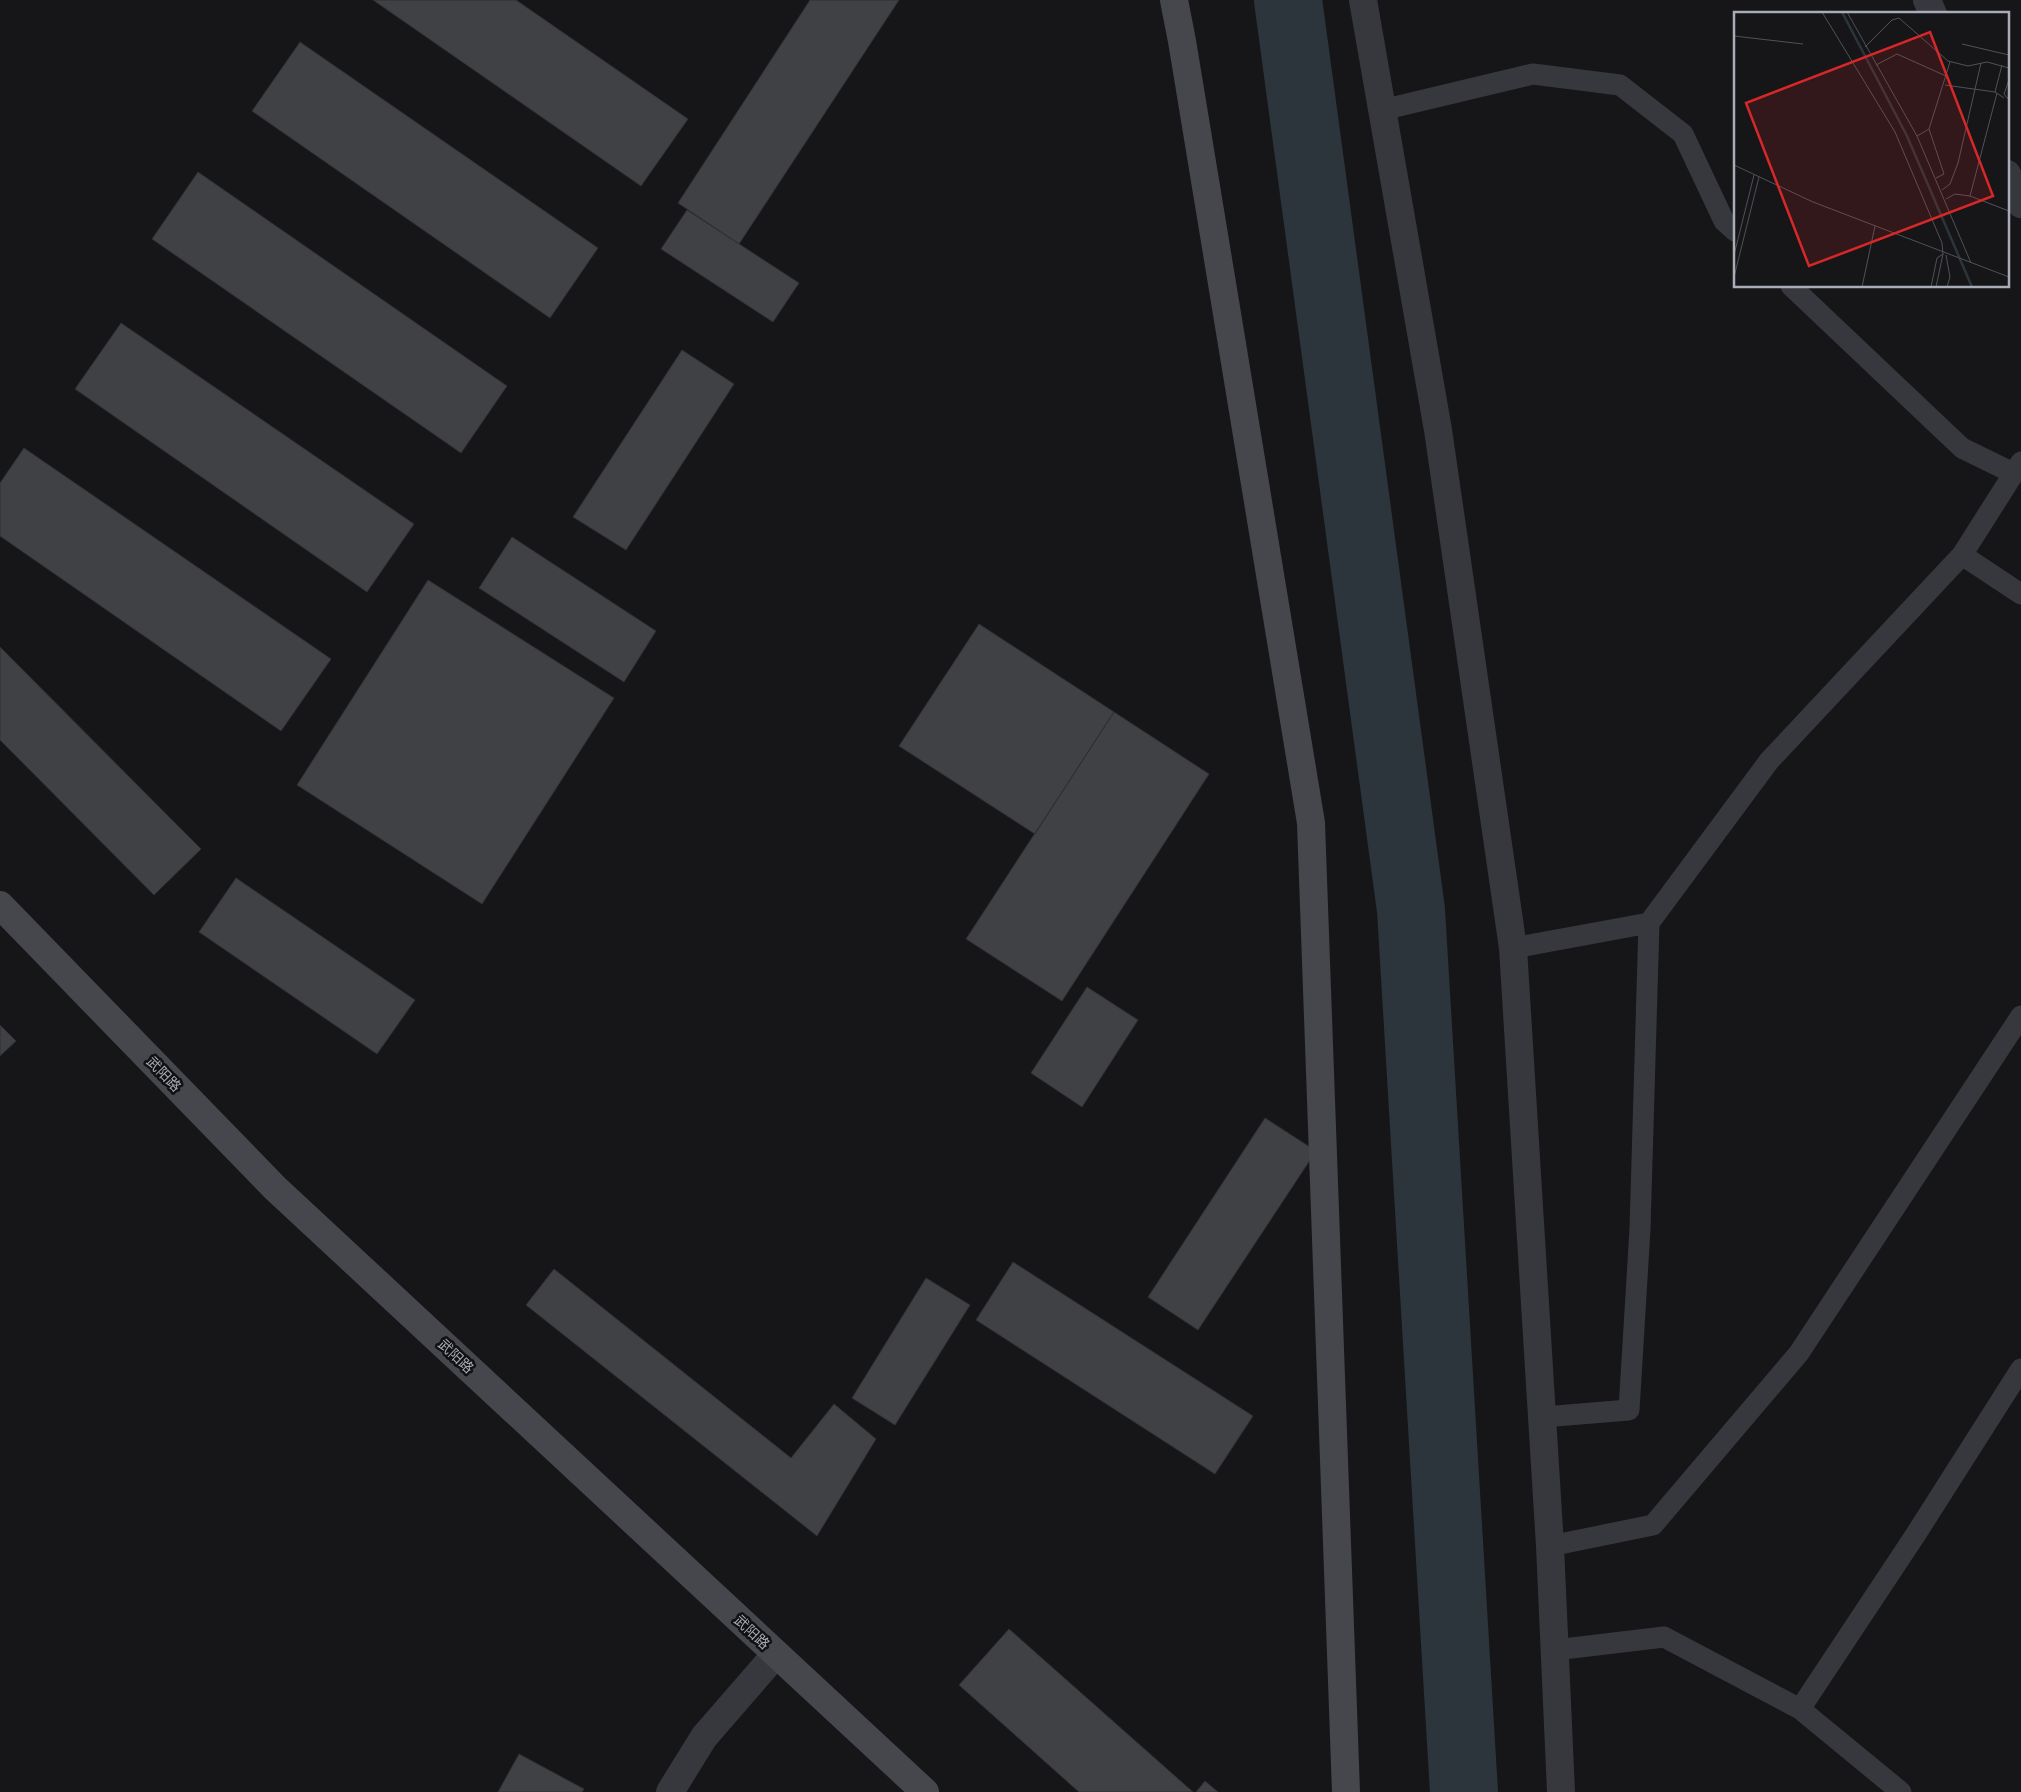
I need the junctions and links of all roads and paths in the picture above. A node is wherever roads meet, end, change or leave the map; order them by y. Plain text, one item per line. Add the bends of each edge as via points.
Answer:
1 (1174, 0) edge
2 (1363, 0) edge
3 (1927, 0) edge
4 (1933, 12) edge
5 (1382, 110) junction
6 (2008, 176) edge
7 (2021, 204) edge
8 (1734, 230) edge
9 (1793, 288) edge
10 (2017, 467) edge
11 (1962, 555) junction
12 (2021, 594) edge
13 (0, 905) edge
14 (1649, 923) junction
15 (1514, 948) junction
16 (2021, 1016) edge
17 (2021, 1369) edge
18 (1543, 1417) junction
19 (1550, 1546) junction
20 (1555, 1650) junction
21 (776, 1654) junction
22 (1800, 1709) junction
23 (670, 1792) edge
24 (925, 1792) edge
25 (1346, 1792) edge
26 (1561, 1792) edge
27 (1901, 1792) edge

1 - 25 street via 1312,823
2 - 5 street
3 - 4 street
5 - 8 lane via 1533,74 1620,85 1682,134 1724,221
5 - 15 street via 1438,430
6 - 7 street
9 - 10 lane via 1962,448
10 - 11 lane
11 - 12 lane
11 - 14 lane via 1769,761
13 - 21 street, 武阳路 via 275,1188
14 - 15 lane
14 - 18 lane via 1640,1229 1629,1410
15 - 18 street
16 - 19 lane via 1799,1354 1653,1524
17 - 22 lane
18 - 19 street
19 - 20 street
20 - 22 lane via 1664,1637
20 - 26 street
21 - 23 street via 704,1737
21 - 24 street, 武阳路
22 - 27 lane

